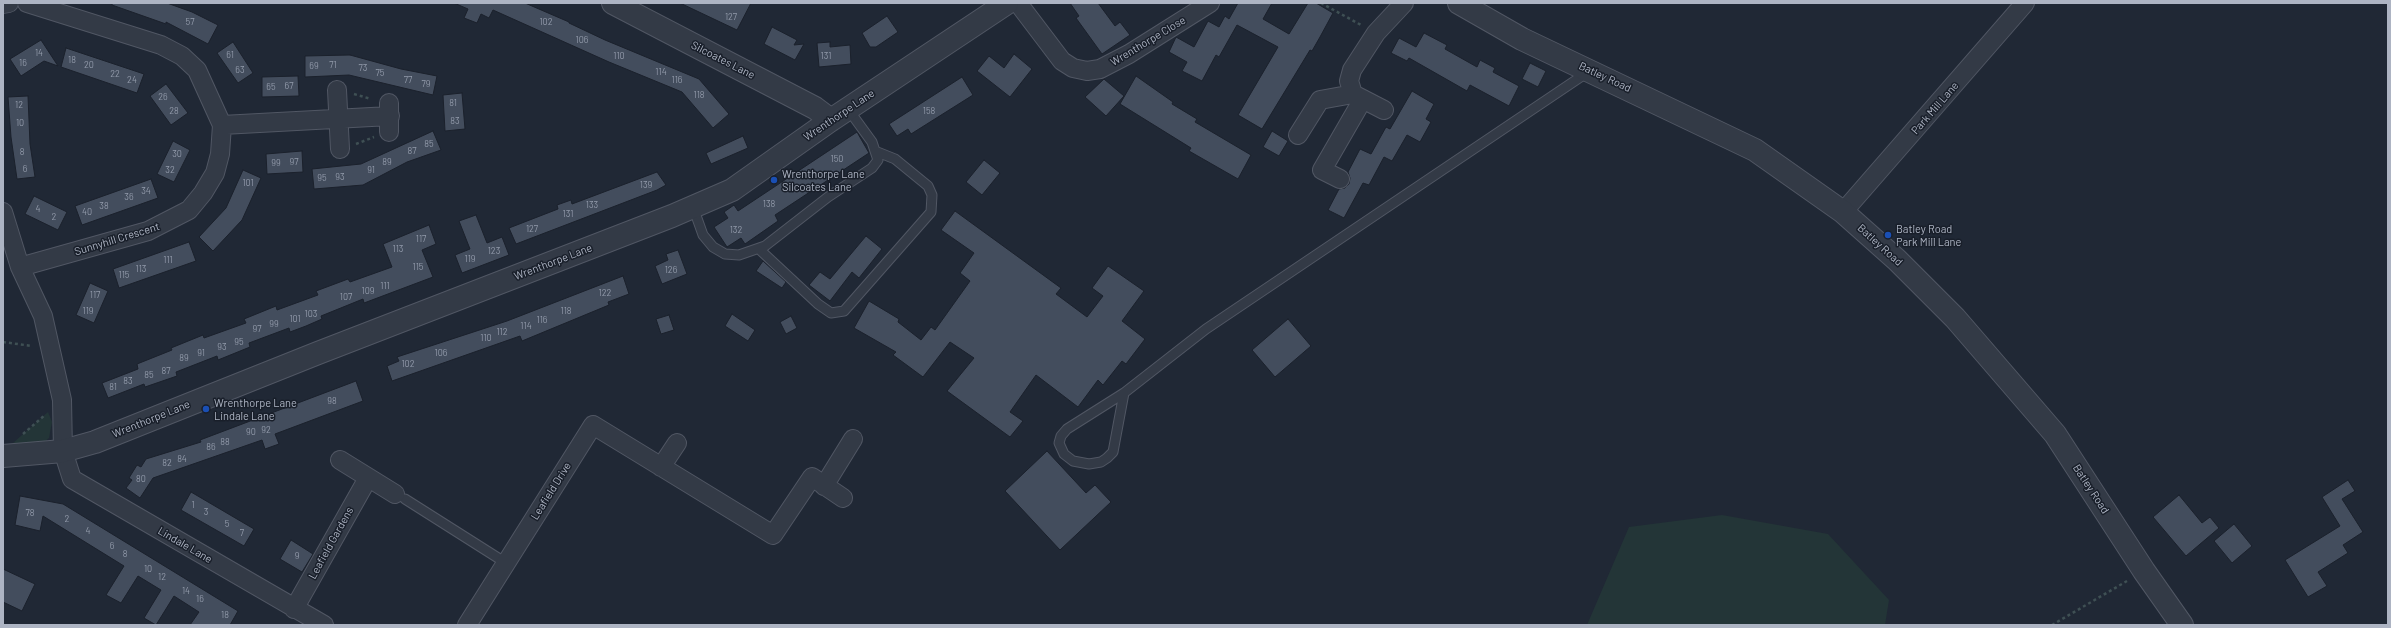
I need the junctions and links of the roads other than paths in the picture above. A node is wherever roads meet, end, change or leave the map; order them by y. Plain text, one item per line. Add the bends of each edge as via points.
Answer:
1 (9, 3) edge
2 (27, 3) edge
3 (613, 3) edge
4 (1007, 3) edge
5 (1018, 3) edge
6 (1210, 3) edge
7 (1404, 3) edge
8 (1459, 3) edge
9 (2025, 3) edge
10 (3, 4) edge
11 (1591, 71) junction
12 (337, 90) road end
13 (1357, 101) junction
14 (1384, 110) dead end
15 (839, 114) junction
16 (389, 117) road end
17 (339, 119) junction
18 (222, 125) junction
19 (1298, 135) dead end
20 (340, 149) road end
21 (875, 151) junction
22 (1340, 179) dead end
23 (693, 207) junction
24 (3, 212) edge
25 (1844, 212) junction
26 (758, 249) junction
27 (20, 267) junction
28 (1124, 393) junction
29 (853, 439) dead end
30 (677, 443) dead end
31 (63, 451) junction
32 (3, 456) edge
33 (340, 460) dead end
34 (661, 467) junction
35 (368, 478) junction
36 (824, 486) junction
37 (400, 497) joint
38 (843, 498) dead end
39 (506, 563) junction
40 (294, 609) junction
41 (324, 625) edge
42 (467, 625) edge
43 (2182, 625) edge

1 - 10 street
2 - 18 street, Sunnyhill Crescent via 161,45 182,56 197,70
3 - 15 street, Silcoates Lane via 815,108
4 - 15 street, Wrenthorpe Lane
5 - 6 street, Wrenthorpe Close via 1062,61 1073,68 1087,71 1100,69 1129,54
7 - 13 street via 1376,34 1352,70 1349,81
8 - 11 street, Batley Road via 1522,39
9 - 25 street, Park Mill Lane
11 - 25 street, Batley Road via 1755,150
11 - 28 lane via 1206,329
12 - 17 street
13 - 14 street
13 - 19 street via 1320,100
13 - 22 street via 1322,170
15 - 21 lane via 872,142
15 - 23 street, Wrenthorpe Lane via 732,190
16 - 17 street
17 - 18 street
17 - 20 street
18 - 27 street, Sunnyhill Crescent via 220,154 215,173 190,210 148,231
21 - 26 lane via 878,160 872,168 828,197 766,246
21 - 26 lane via 895,159 928,186 932,195 931,212 844,311 831,314
23 - 26 lane via 703,235 713,247 725,254 739,255
23 - 31 street, Wrenthorpe Lane via 95,442
24 - 27 street
25 - 43 street, Batley Road via 1955,318 2055,434
27 - 31 street via 43,316 51,349 62,400
28 - 28 lane via 1061,436 1059,443 1064,454 1073,461 1089,464 1101,462 1113,452
29 - 36 street
30 - 34 street
31 - 32 street, Wrenthorpe Lane
31 - 40 street, Lindale Lane via 72,479
33 - 35 street
34 - 36 street, Leafield Drive via 773,535 812,477
34 - 39 street, Leafield Drive via 593,425
35 - 37 street
35 - 40 street, Leafield Gardens
36 - 38 street, Leafield Drive
37 - 39 lane
39 - 42 street, Leafield Drive
40 - 41 street, Lindale Lane

